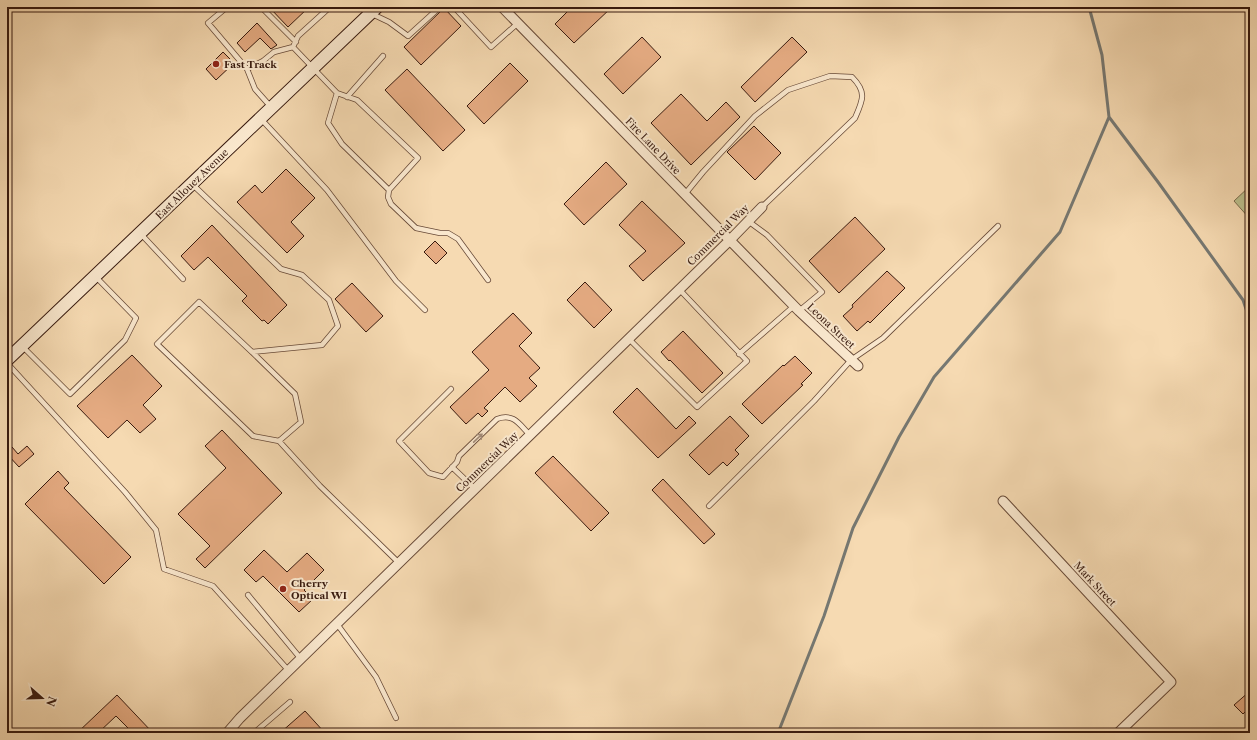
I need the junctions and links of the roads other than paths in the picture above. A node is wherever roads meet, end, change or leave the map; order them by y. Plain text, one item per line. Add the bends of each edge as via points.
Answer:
1 (227, 7) edge
2 (261, 7) edge
3 (330, 7) edge
4 (440, 7) edge
5 (454, 7) edge
6 (502, 7) edge
7 (371, 9) edge
8 (518, 23) junction
9 (296, 42) junction
10 (293, 47) junction
11 (383, 56) dead end
12 (312, 68) junction
13 (247, 69) junction
14 (337, 93) junction
15 (347, 97) junction
16 (272, 107) junction
17 (260, 118) junction
18 (192, 184) junction
19 (389, 190) junction
20 (685, 194) junction
21 (762, 207) joint
22 (748, 221) junction
23 (998, 226) dead end
24 (140, 233) junction
25 (730, 240) junction
26 (95, 276) junction
27 (183, 279) dead end
28 (488, 280) dead end
29 (679, 290) junction
30 (794, 306) junction
31 (425, 310) dead end
32 (629, 338) junction
33 (22, 346) junction
34 (252, 352) junction
35 (739, 354) junction
36 (7, 360) edge
37 (7, 363) edge
38 (854, 363) junction
39 (451, 389) dead end
40 (530, 435) junction
41 (279, 441) junction
42 (452, 467) junction
43 (475, 489) junction
44 (1003, 501) dead end
45 (708, 506) dead end
46 (399, 563) junction
47 (248, 595) dead end
48 (337, 624) junction
49 (301, 659) junction
50 (289, 671) junction
51 (290, 702) dead end
52 (396, 718) dead end
53 (227, 733) edge
54 (254, 733) edge
55 (1118, 733) edge

1 - 13 lane via 208,24
2 - 9 lane
3 - 9 lane via 298,36
4 - 7 lane via 408,36
5 - 8 lane via 491,47
6 - 8 street, Fire Lane Drive
7 - 12 street, East Allouez Avenue
8 - 20 street, Fire Lane Drive
9 - 10 lane
10 - 12 lane
10 - 13 lane via 274,52
11 - 15 lane
12 - 14 lane
12 - 16 street, East Allouez Avenue
13 - 16 lane via 255,89
14 - 15 lane
14 - 19 lane via 328,123 342,144
15 - 19 lane via 357,100 418,158
16 - 17 street, East Allouez Avenue
17 - 18 street, East Allouez Avenue
17 - 31 lane via 327,190 396,281
18 - 24 street, East Allouez Avenue
18 - 34 lane via 281,269 302,275 329,300 338,326 322,345
19 - 28 lane via 391,204 416,228 448,233 458,239
20 - 21 lane via 755,116 788,90 830,76 852,77 860,85 863,101 855,118
20 - 25 street, Fire Lane Drive
21 - 22 street, Commercial Way
22 - 25 street, Commercial Way
22 - 30 lane via 767,235 822,292
23 - 38 lane via 884,338
24 - 26 street, East Allouez Avenue
24 - 27 lane
25 - 29 street, Commercial Way
25 - 30 street, Fire Lane Drive
26 - 33 street, East Allouez Avenue
26 - 33 lane via 136,318 125,340 70,394
29 - 32 street, Commercial Way
29 - 35 lane
30 - 35 lane
30 - 38 street, Leona Street
32 - 35 lane via 697,407 747,361
32 - 40 street, Commercial Way
33 - 36 street, East Allouez Avenue
34 - 41 lane via 295,394 301,422
34 - 41 lane via 199,302 157,344 253,436
37 - 50 lane via 125,492 156,530 164,569 213,586
38 - 45 lane
39 - 42 lane via 399,441 428,473 442,477
42 -> 40 lane via 458,462 459,456 497,419 511,417
40 - 43 street, Commercial Way
41 - 46 lane via 320,486
42 - 43 lane
43 - 46 street, Commercial Way
44 - 55 street, Mark Street via 1171,682
46 - 48 street, Commercial Way
47 - 49 lane
48 - 49 street, Commercial Way
48 - 52 lane via 376,677
49 - 50 street, Commercial Way
50 - 53 street, Commercial Way
51 - 54 lane

